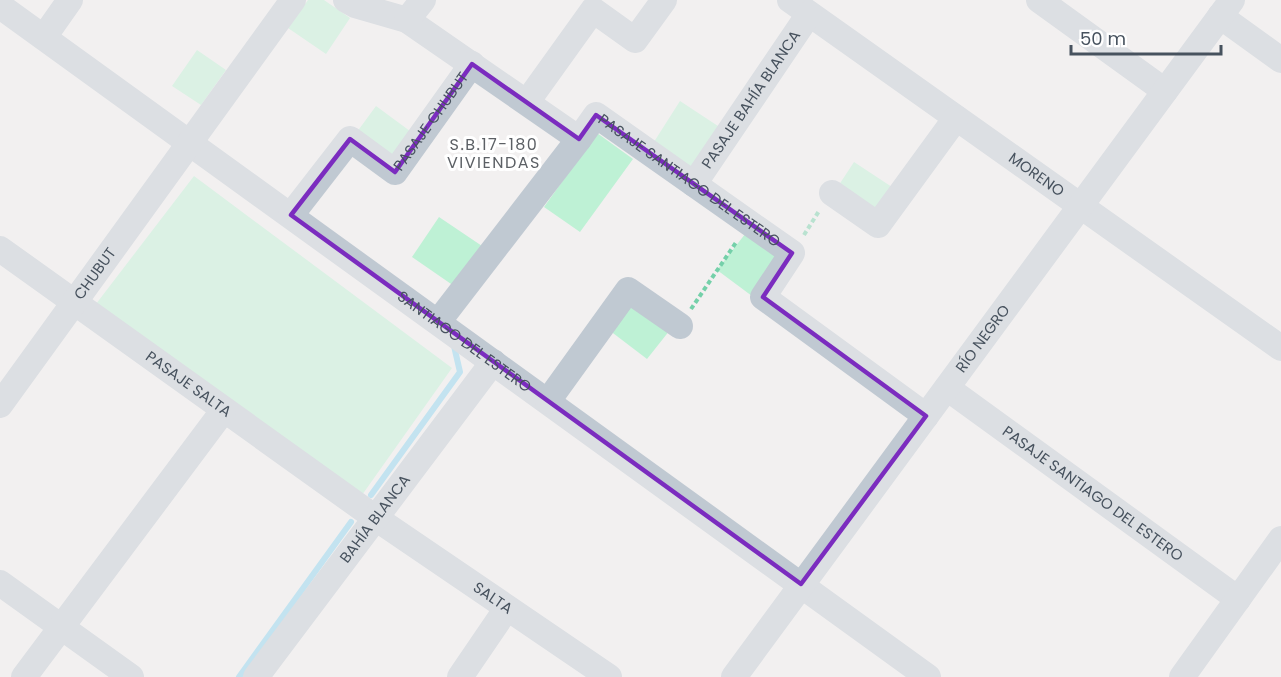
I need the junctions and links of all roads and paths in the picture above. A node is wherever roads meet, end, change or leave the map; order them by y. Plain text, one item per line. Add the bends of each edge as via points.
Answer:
1 (70, 0) edge
2 (293, 0) edge
3 (346, 0) edge
4 (423, 0) edge
5 (664, 0) edge
6 (1039, 0) edge
7 (0, 6) edge
8 (799, 7) edge
9 (1226, 8) edge
10 (406, 20) junction
11 (44, 37) junction
12 (1281, 60) edge
13 (472, 64) junction
14 (1165, 91) junction
15 (527, 102) junction
16 (956, 118) junction
17 (579, 139) junction
18 (191, 143) junction
19 (694, 184) junction
20 (832, 193) joint
21 (1080, 206) junction
22 (291, 215) junction
23 (749, 223) junction
24 (0, 249) edge
25 (792, 253) junction
26 (74, 303) junction
27 (438, 322) junction
28 (680, 326) joint
29 (1281, 348) edge
30 (494, 362) junction
31 (947, 388) junction
32 (548, 401) junction
33 (0, 405) edge
34 (223, 411) junction
35 (926, 416) junction
36 (377, 519) junction
37 (1281, 539) edge
38 (0, 583) edge
39 (801, 584) junction
40 (1238, 599) junction
41 (507, 608) junction
42 (60, 626) junction
43 (24, 677) edge
44 (131, 677) edge
45 (256, 677) edge
46 (460, 677) edge
47 (609, 677) edge
48 (734, 677) edge
49 (928, 677) edge
50 (1182, 677) edge

1 - 11 street
2 - 18 street, CHUBUT
3 - 10 street, PASAJE SANTIAGO DEL ESTERO
4 - 10 street
5 - 15 street via 635,40 593,10
6 - 14 street
7 - 11 street, SANTIAGO DEL ESTERO
8 - 16 street, MORENO
8 - 19 street, PASAJE BAHÍA BLANCA
9 - 12 street
9 - 14 street, RÍO NEGRO
10 - 13 street, PASAJE SANTIAGO DEL ESTERO
11 - 18 street, SANTIAGO DEL ESTERO
13 - 15 street, PASAJE SANTIAGO DEL ESTERO
13 - 22 street, PASAJE CHUBUT via 395,172 350,139
14 - 21 street, RÍO NEGRO
15 - 17 street, PASAJE SANTIAGO DEL ESTERO
16 - 20 street via 878,225
16 - 21 street, MORENO
17 - 19 street, PASAJE SANTIAGO DEL ESTERO via 596,115
17 - 27 street
18 - 22 street, SANTIAGO DEL ESTERO
18 - 26 street, CHUBUT
19 - 23 street, PASAJE SANTIAGO DEL ESTERO
20 - 25 path
21 - 29 street, MORENO
21 - 31 street, RÍO NEGRO
22 - 27 street, SANTIAGO DEL ESTERO
23 - 25 street, PASAJE SANTIAGO DEL ESTERO
23 - 28 path
24 - 26 street, PASAJE SALTA
25 - 35 street, PASAJE SANTIAGO DEL ESTERO via 763,297
26 - 33 street, CHUBUT
26 - 34 street, PASAJE SALTA
27 - 30 street, SANTIAGO DEL ESTERO
28 - 32 street via 628,290
30 - 32 street, SANTIAGO DEL ESTERO
30 - 36 street, BAHÍA BLANCA
31 - 35 street, RÍO NEGRO
31 - 40 street, PASAJE SANTIAGO DEL ESTERO
32 - 39 street, SANTIAGO DEL ESTERO
34 - 36 street, PASAJE SALTA
34 - 42 street
35 - 39 street, RÍO NEGRO
36 - 41 street, SALTA
36 - 45 street, BAHÍA BLANCA
37 - 40 street
38 - 42 street
39 - 48 street, RÍO NEGRO
39 - 49 street, SANTIAGO DEL ESTERO
40 - 50 street
41 - 46 street
41 - 47 street, SALTA
42 - 43 street
42 - 44 street

